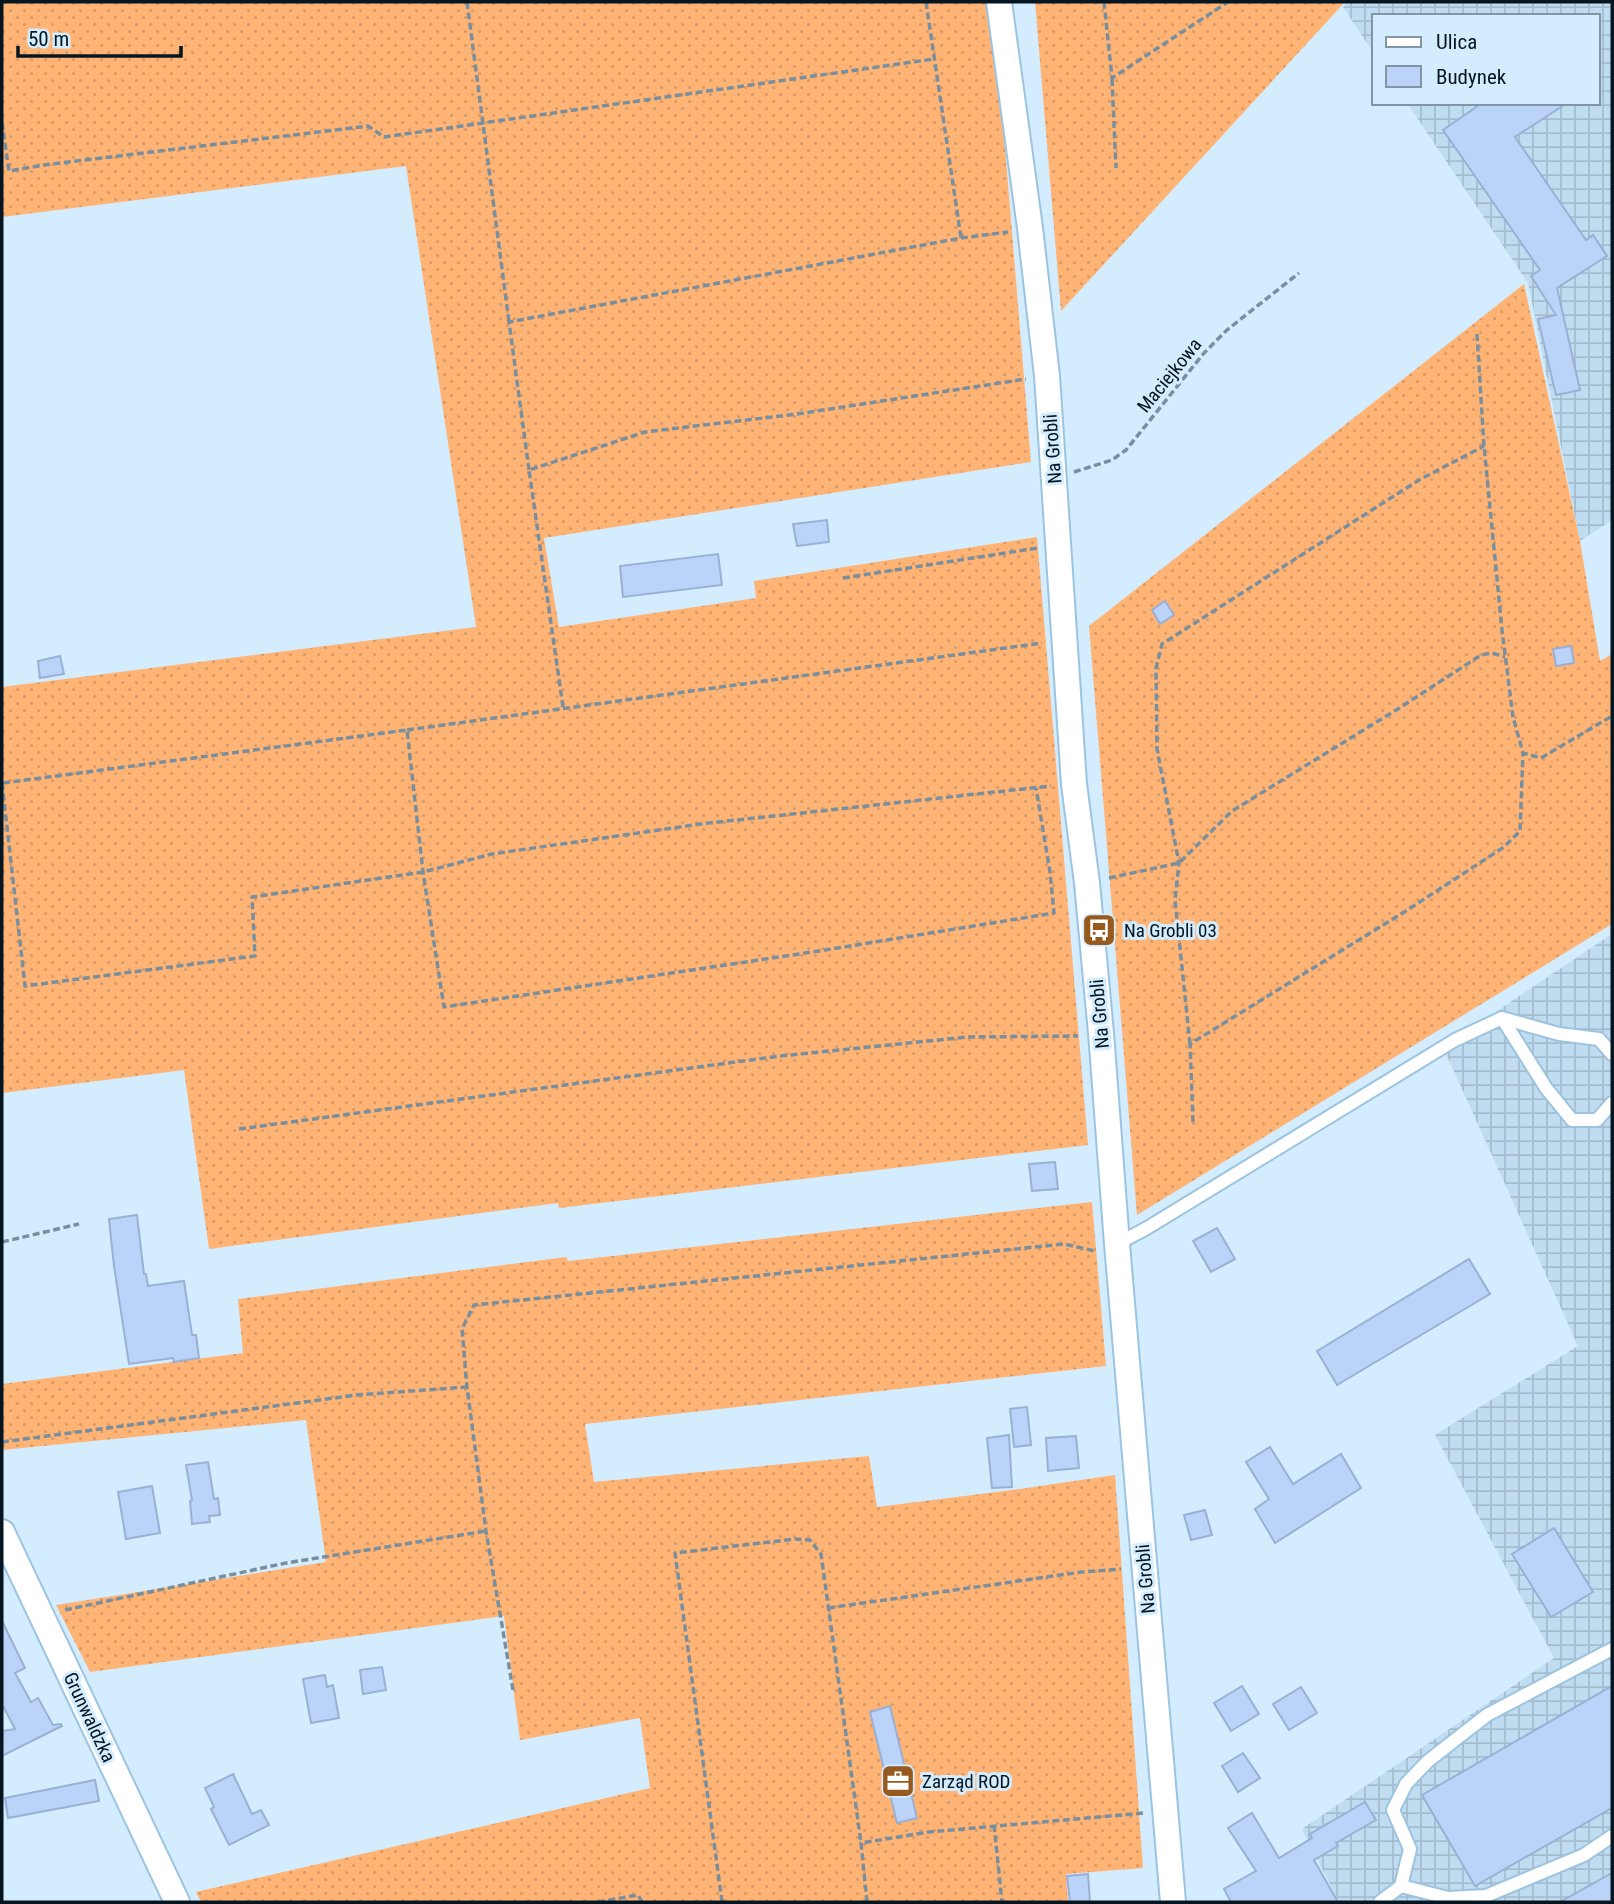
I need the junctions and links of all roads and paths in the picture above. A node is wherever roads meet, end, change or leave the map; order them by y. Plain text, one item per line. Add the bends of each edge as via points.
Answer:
1 (467, 2) edge
2 (926, 2) edge
3 (999, 2) edge
4 (1104, 2) edge
5 (1228, 2) edge
6 (934, 59) junction
7 (1112, 78) junction
8 (2, 122) edge
9 (483, 123) junction
10 (1116, 168) dead end
11 (1030, 228) junction
12 (961, 237) junction
13 (1299, 273) dead end
14 (509, 323) junction
15 (1477, 334) dead end
16 (1047, 376) junction
17 (1484, 446) junction
18 (529, 470) junction
19 (1054, 478) junction
20 (1059, 545) junction
21 (843, 578) dead end
22 (1065, 640) junction
23 (1506, 657) junction
24 (563, 707) junction
25 (1612, 716) edge
26 (407, 730) junction
27 (1523, 753) junction
28 (2, 783) edge
29 (1074, 784) junction
30 (1036, 788) junction
31 (1179, 863) junction
32 (423, 872) junction
33 (1087, 883) junction
34 (1502, 1018) junction
35 (1101, 1033) junction
36 (1190, 1044) junction
37 (1612, 1054) edge
38 (1612, 1103) edge
39 (1193, 1122) dead end
40 (239, 1129) dead end
41 (79, 1224) dead end
42 (2, 1242) edge
43 (1117, 1244) junction
44 (467, 1387) junction
45 (2, 1442) edge
46 (486, 1531) junction
47 (2, 1532) edge
48 (1144, 1567) junction
49 (36, 1603) junction
50 (828, 1608) junction
51 (1612, 1649) edge
52 (513, 1690) dead end
53 (1165, 1812) junction
54 (994, 1825) junction
55 (1612, 1836) edge
56 (861, 1843) junction
57 (1401, 1886) junction
58 (177, 1902) edge
59 (598, 1902) edge
60 (642, 1902) edge
61 (722, 1902) edge
62 (867, 1902) edge
63 (1002, 1902) edge
64 (1173, 1902) edge
65 (1380, 1902) edge

1 - 9 path
2 - 6 path
3 - 11 street, Na Grobli
4 - 7 path
5 - 7 path
6 - 9 path
6 - 12 path
7 - 10 path
8 - 9 path via 9,171 368,126 384,137
9 - 14 path
11 - 12 path
11 - 16 street, Na Grobli
12 - 14 path
13 - 19 path, Maciejkowa via 1204,353 1126,450 1112,460
14 - 18 path
15 - 17 path
16 - 18 path via 645,432
16 - 19 street, Na Grobli
17 - 23 path
17 - 31 path via 1419,480 1162,644 1156,668 1157,749
18 - 24 path
19 - 20 street, Na Grobli
20 - 21 path
20 - 22 street, Na Grobli
22 - 24 path
22 - 29 street, Na Grobli
23 - 27 path via 1513,717
23 - 31 path via 1481,655 1232,811
24 - 26 path
25 - 27 path via 1541,758
26 - 28 path
26 - 32 path
27 - 36 path via 1520,831 1504,847
28 - 32 path via 25,986 255,956 252,897
29 - 30 path
29 - 33 street, Na Grobli
30 - 32 path via 700,824 492,854
30 - 32 path via 1054,913 444,1007
31 - 33 path
31 - 36 path via 1175,900
33 - 35 street, Na Grobli
34 - 37 lane via 1559,1034 1599,1039
34 - 38 lane via 1572,1119 1597,1120
34 - 43 lane via 1455,1040
35 - 40 path via 968,1037 780,1056
35 - 43 street, Na Grobli
36 - 39 path
41 - 42 path
43 - 44 path via 1094,1252 1064,1244 474,1305 462,1329
43 - 48 street, Na Grobli
44 - 45 path via 357,1395
44 - 46 path
46 - 49 path via 286,1563 58,1612
46 - 52 path
47 - 49 street, Grunwaldzka
48 - 50 path
48 - 53 street, Na Grobli
49 - 58 street, Grunwaldzka
50 - 56 path
50 - 61 path via 821,1554 810,1540 675,1553
51 - 57 lane via 1487,1715 1406,1784 1393,1810 1410,1849
53 - 54 path
53 - 64 street, Na Grobli
54 - 56 path
54 - 63 path
55 - 57 lane via 1584,1855 1486,1896 1448,1898
56 - 62 path
57 - 65 lane
59 - 60 path via 638,1895

